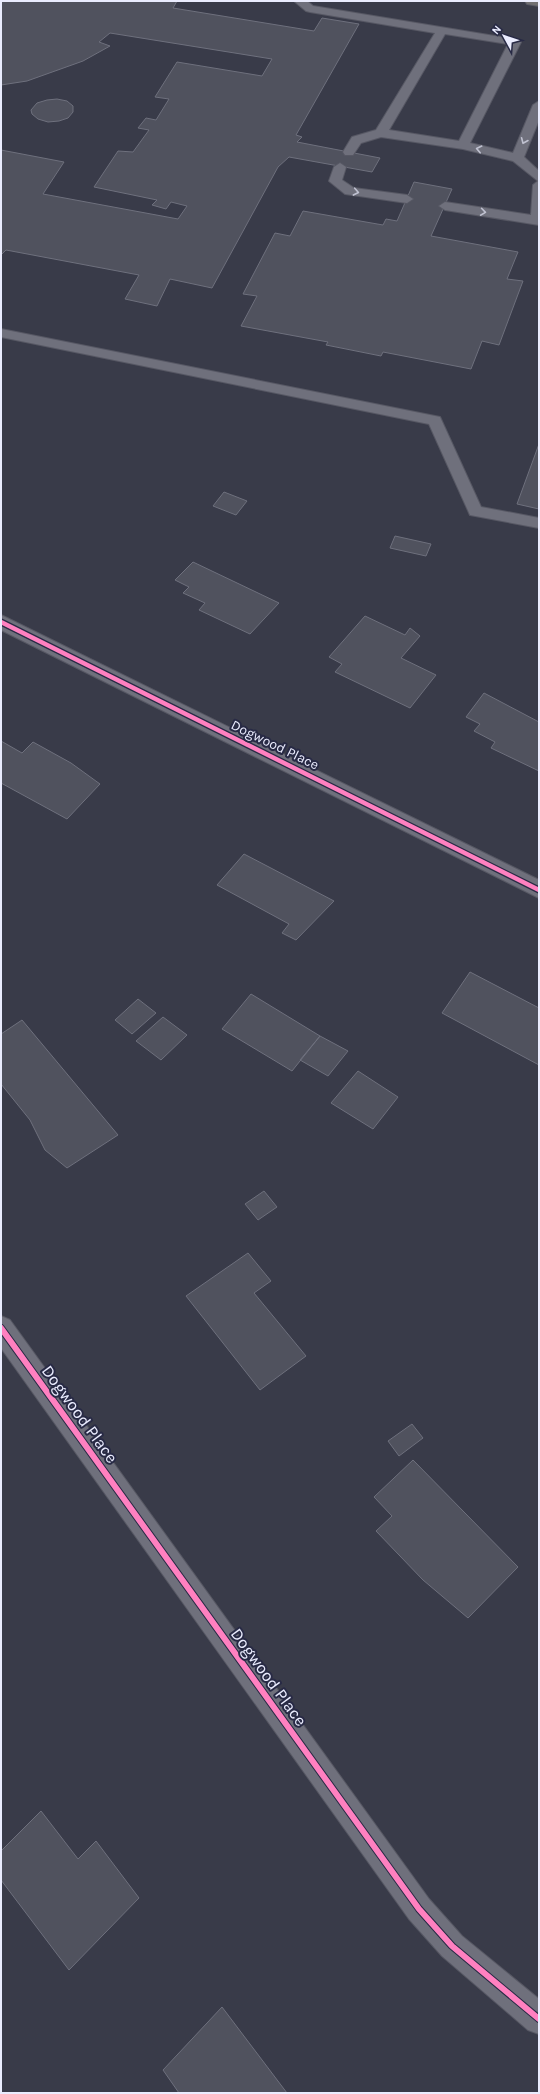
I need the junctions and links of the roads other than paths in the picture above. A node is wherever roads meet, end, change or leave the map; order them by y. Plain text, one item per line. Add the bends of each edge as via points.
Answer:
1 (300, 1) edge
2 (532, 1) edge
3 (539, 2) edge
4 (442, 30) junction
5 (539, 105) edge
6 (381, 133) junction
7 (463, 145) junction
8 (349, 152) dead end
9 (517, 158) junction
10 (340, 166) dead end
11 (539, 178) edge
12 (539, 185) edge
13 (407, 199) dead end
14 (445, 206) dead end
15 (538, 220) edge
16 (1, 332) edge
17 (539, 524) edge
18 (1, 622) edge
19 (539, 890) edge
20 (1, 1328) edge
21 (539, 2019) edge

1 - 4 lane via 310,9
2 - 3 main road
4 - 6 lane
4 - 7 lane via 514,42
5 -> 9 lane
6 - 7 lane
6 - 8 lane via 356,140
9 -> 7 lane
9 - 11 lane
10 -> 13 lane via 335,182 350,191
12 - 15 lane
14 -> 15 lane
16 - 17 lane via 435,420 475,511
18 - 19 street, Dogwood Place
20 - 21 street, Dogwood Place via 419,1909 452,1946

